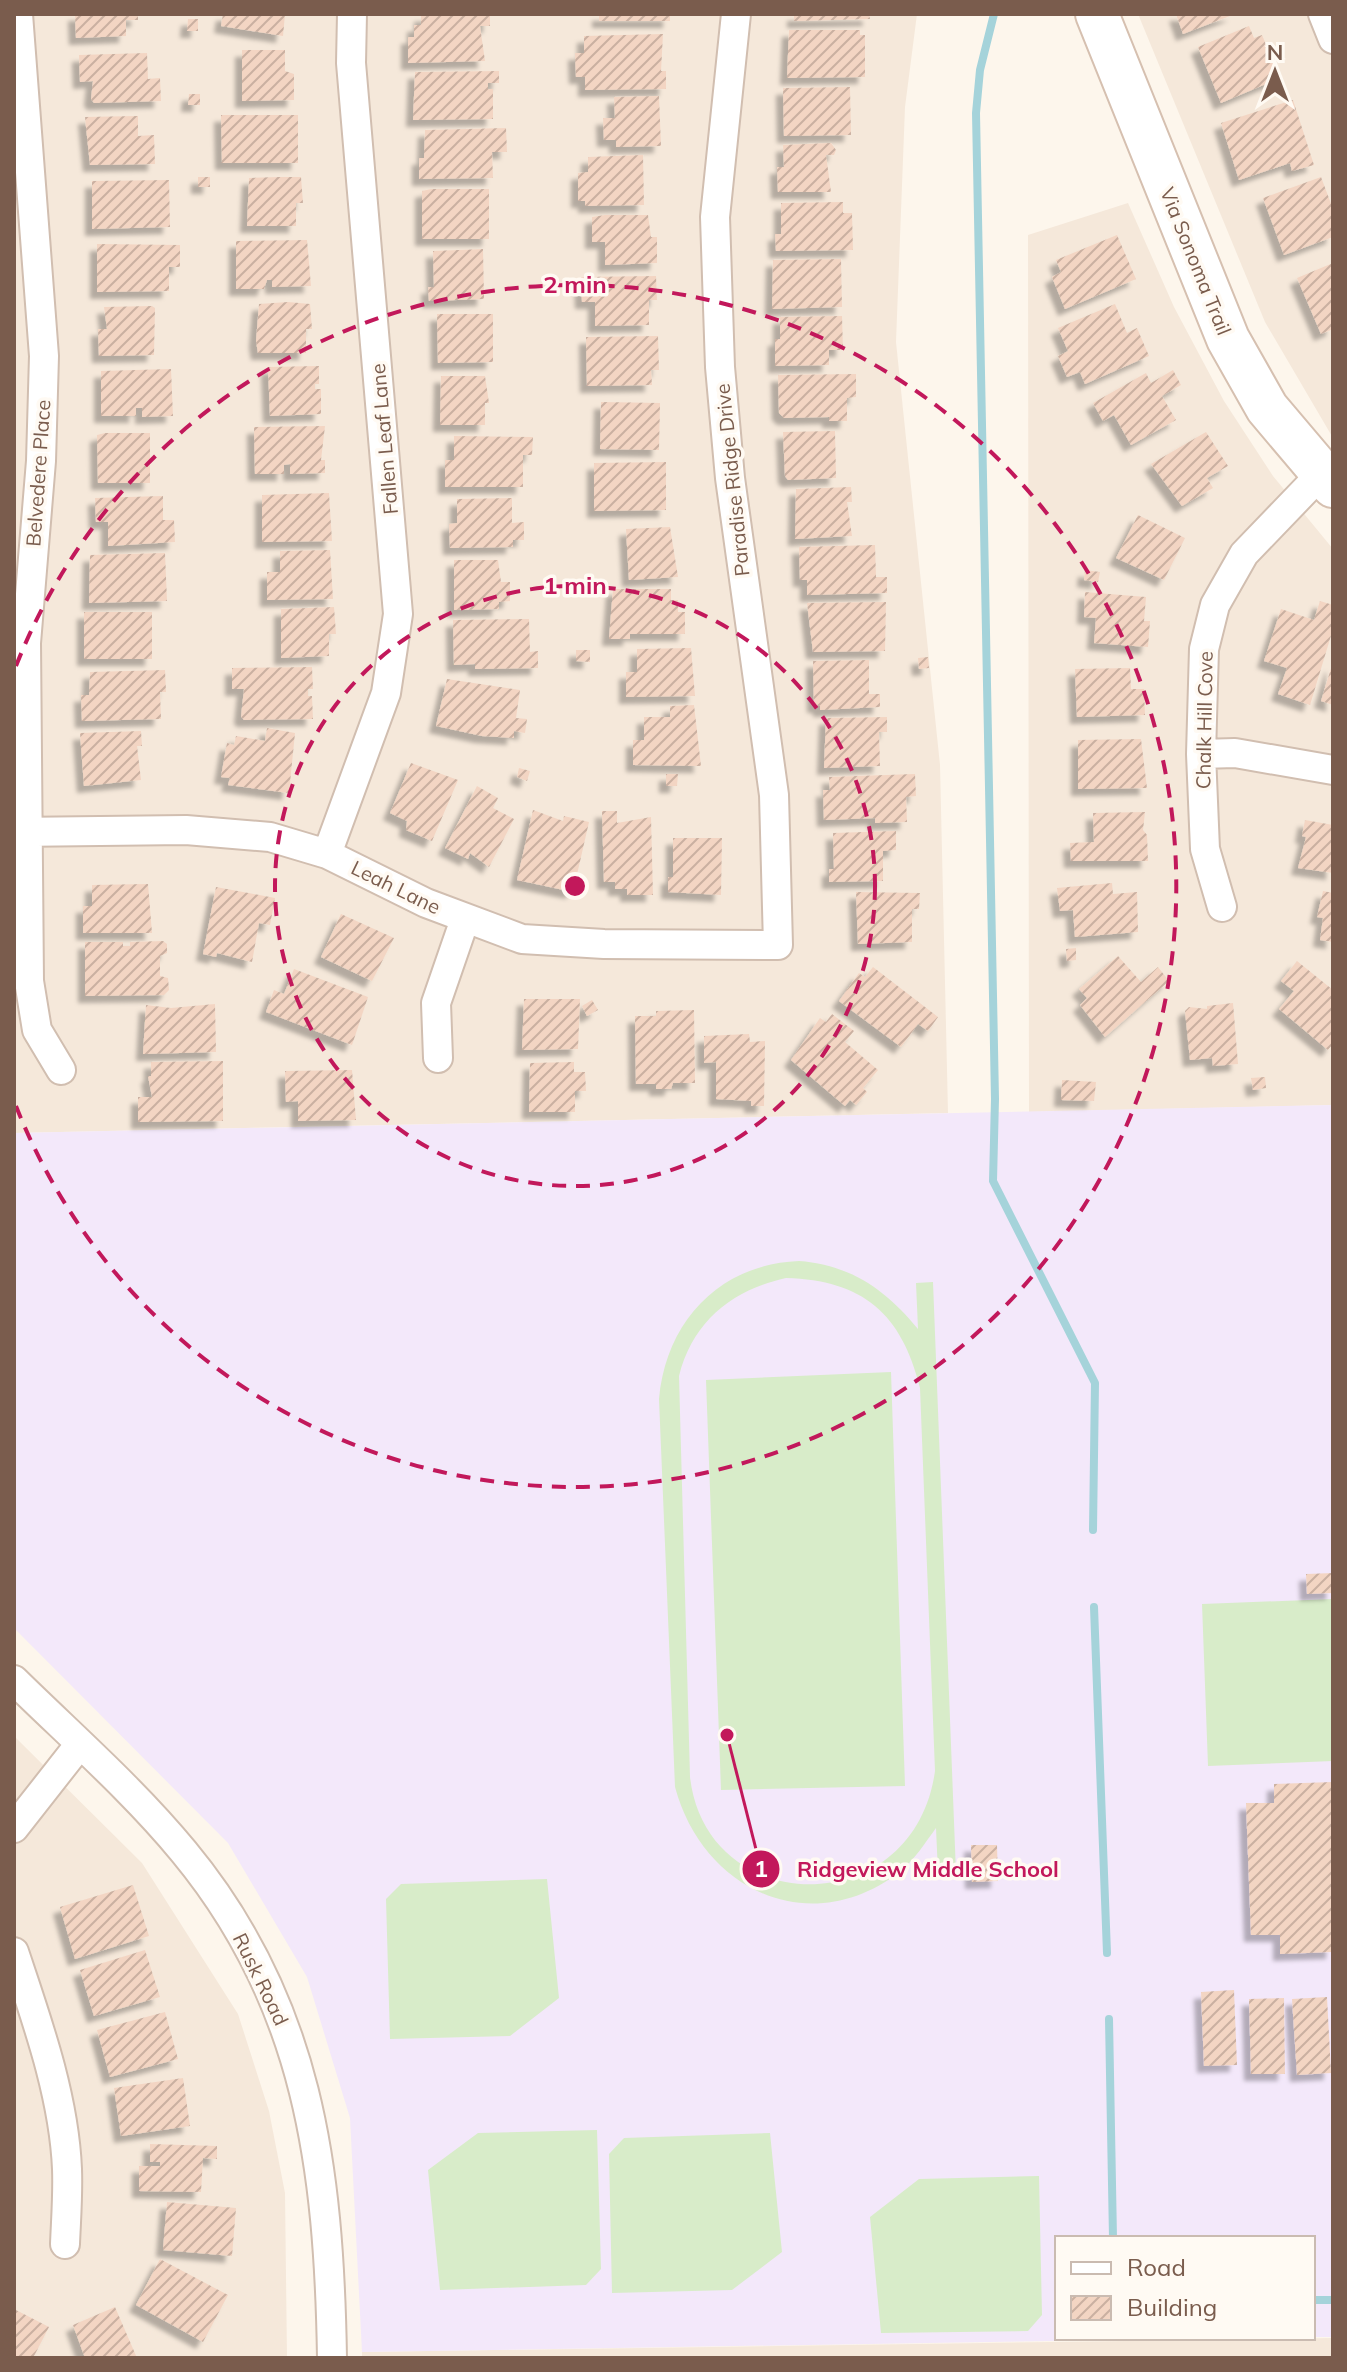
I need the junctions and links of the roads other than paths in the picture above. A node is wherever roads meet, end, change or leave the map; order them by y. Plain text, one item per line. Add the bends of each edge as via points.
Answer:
1 (18, 14) edge
2 (352, 14) edge
3 (736, 14) edge
4 (1097, 14) edge
5 (1326, 480) edge
6 (1201, 754) junction
7 (1333, 770) edge
8 (20, 832) edge
9 (327, 854) junction
10 (1222, 907) dead end
11 (465, 919) junction
12 (778, 945) joint
13 (438, 1058) dead end
14 (61, 1070) dead end
15 (14, 1680) edge
16 (80, 1744) junction
17 (14, 1828) edge
18 (14, 1952) edge
19 (65, 2244) dead end
20 (332, 2358) edge

1 - 8 street, Belvedere Place via 44,356
2 - 9 street, Fallen Leaf Lane via 351,63 398,614 386,693
3 - 12 street, Paradise Ridge Drive via 715,217 720,367 774,795
4 - 5 street, Via Sonoma Trail via 1228,339 1267,408
5 - 6 street, Chalk Hill Cove via 1244,554 1215,605 1204,649
6 - 7 street via 1235,753
6 - 10 street, Chalk Hill Cove via 1207,863
8 - 9 street, Leah Lane via 233,831
8 - 14 street, Belvedere Place via 32,1009 37,1030
9 - 11 street, Leah Lane
11 - 12 street, Leah Lane via 522,939
11 - 13 street via 436,1003
15 - 16 street, Rusk Road
16 - 17 street
16 - 20 street, Rusk Road via 185,1853 255,1960 283,2020 319,2148
18 - 19 street via 43,2040 57,2105 67,2167

